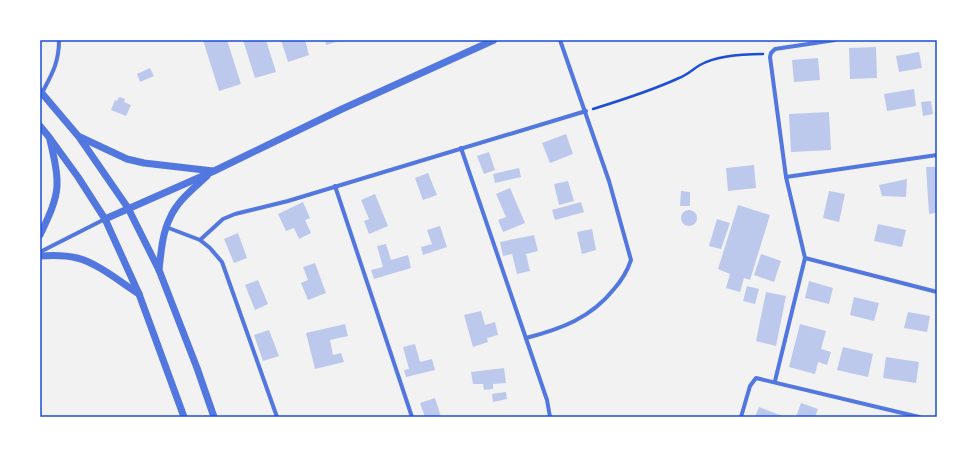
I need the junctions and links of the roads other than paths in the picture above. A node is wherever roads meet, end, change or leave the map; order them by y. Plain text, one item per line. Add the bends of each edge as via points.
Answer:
1 (59, 40) edge
2 (494, 40) edge
3 (560, 40) edge
4 (835, 40) edge
5 (41, 92) edge
6 (586, 111) junction
7 (40, 126) edge
8 (49, 136) junction
9 (79, 137) junction
10 (461, 148) junction
11 (937, 155) edge
12 (214, 171) junction
13 (786, 177) junction
14 (336, 186) junction
15 (128, 208) junction
16 (105, 219) junction
17 (166, 228) junction
18 (40, 236) edge
19 (200, 240) junction
20 (40, 252) edge
21 (40, 256) edge
22 (805, 258) junction
23 (159, 270) junction
24 (937, 292) edge
25 (139, 294) junction
26 (526, 338) junction
27 (775, 382) junction
28 (184, 417) edge
29 (214, 417) edge
30 (277, 417) edge
31 (412, 417) edge
32 (550, 417) edge
33 (741, 417) edge
34 (919, 417) edge

1 - 5 street via 56,66
2 - 12 street
3 - 6 street
4 - 13 street via 775,49 771,53
5 - 9 street
6 - 10 street
6 - 26 street via 631,260 628,271 620,282 594,310 554,331
7 - 8 street
8 - 16 street
8 - 18 street via 57,186 55,199
9 - 12 street via 127,159
9 - 15 street
10 - 14 street
10 - 26 street
11 - 13 street
12 - 15 street
12 - 17 street via 179,204
13 - 22 street
14 - 19 street via 235,214 223,219
14 - 31 street
15 - 16 street
15 - 23 street
16 - 20 street
16 - 25 street
17 - 19 street
17 - 23 street
19 - 30 street via 222,262
21 - 25 street via 79,258
22 - 24 street
22 - 27 street
23 - 29 street
25 - 28 street
26 - 32 street via 547,400
27 - 33 street via 756,378 750,386
27 - 34 street

